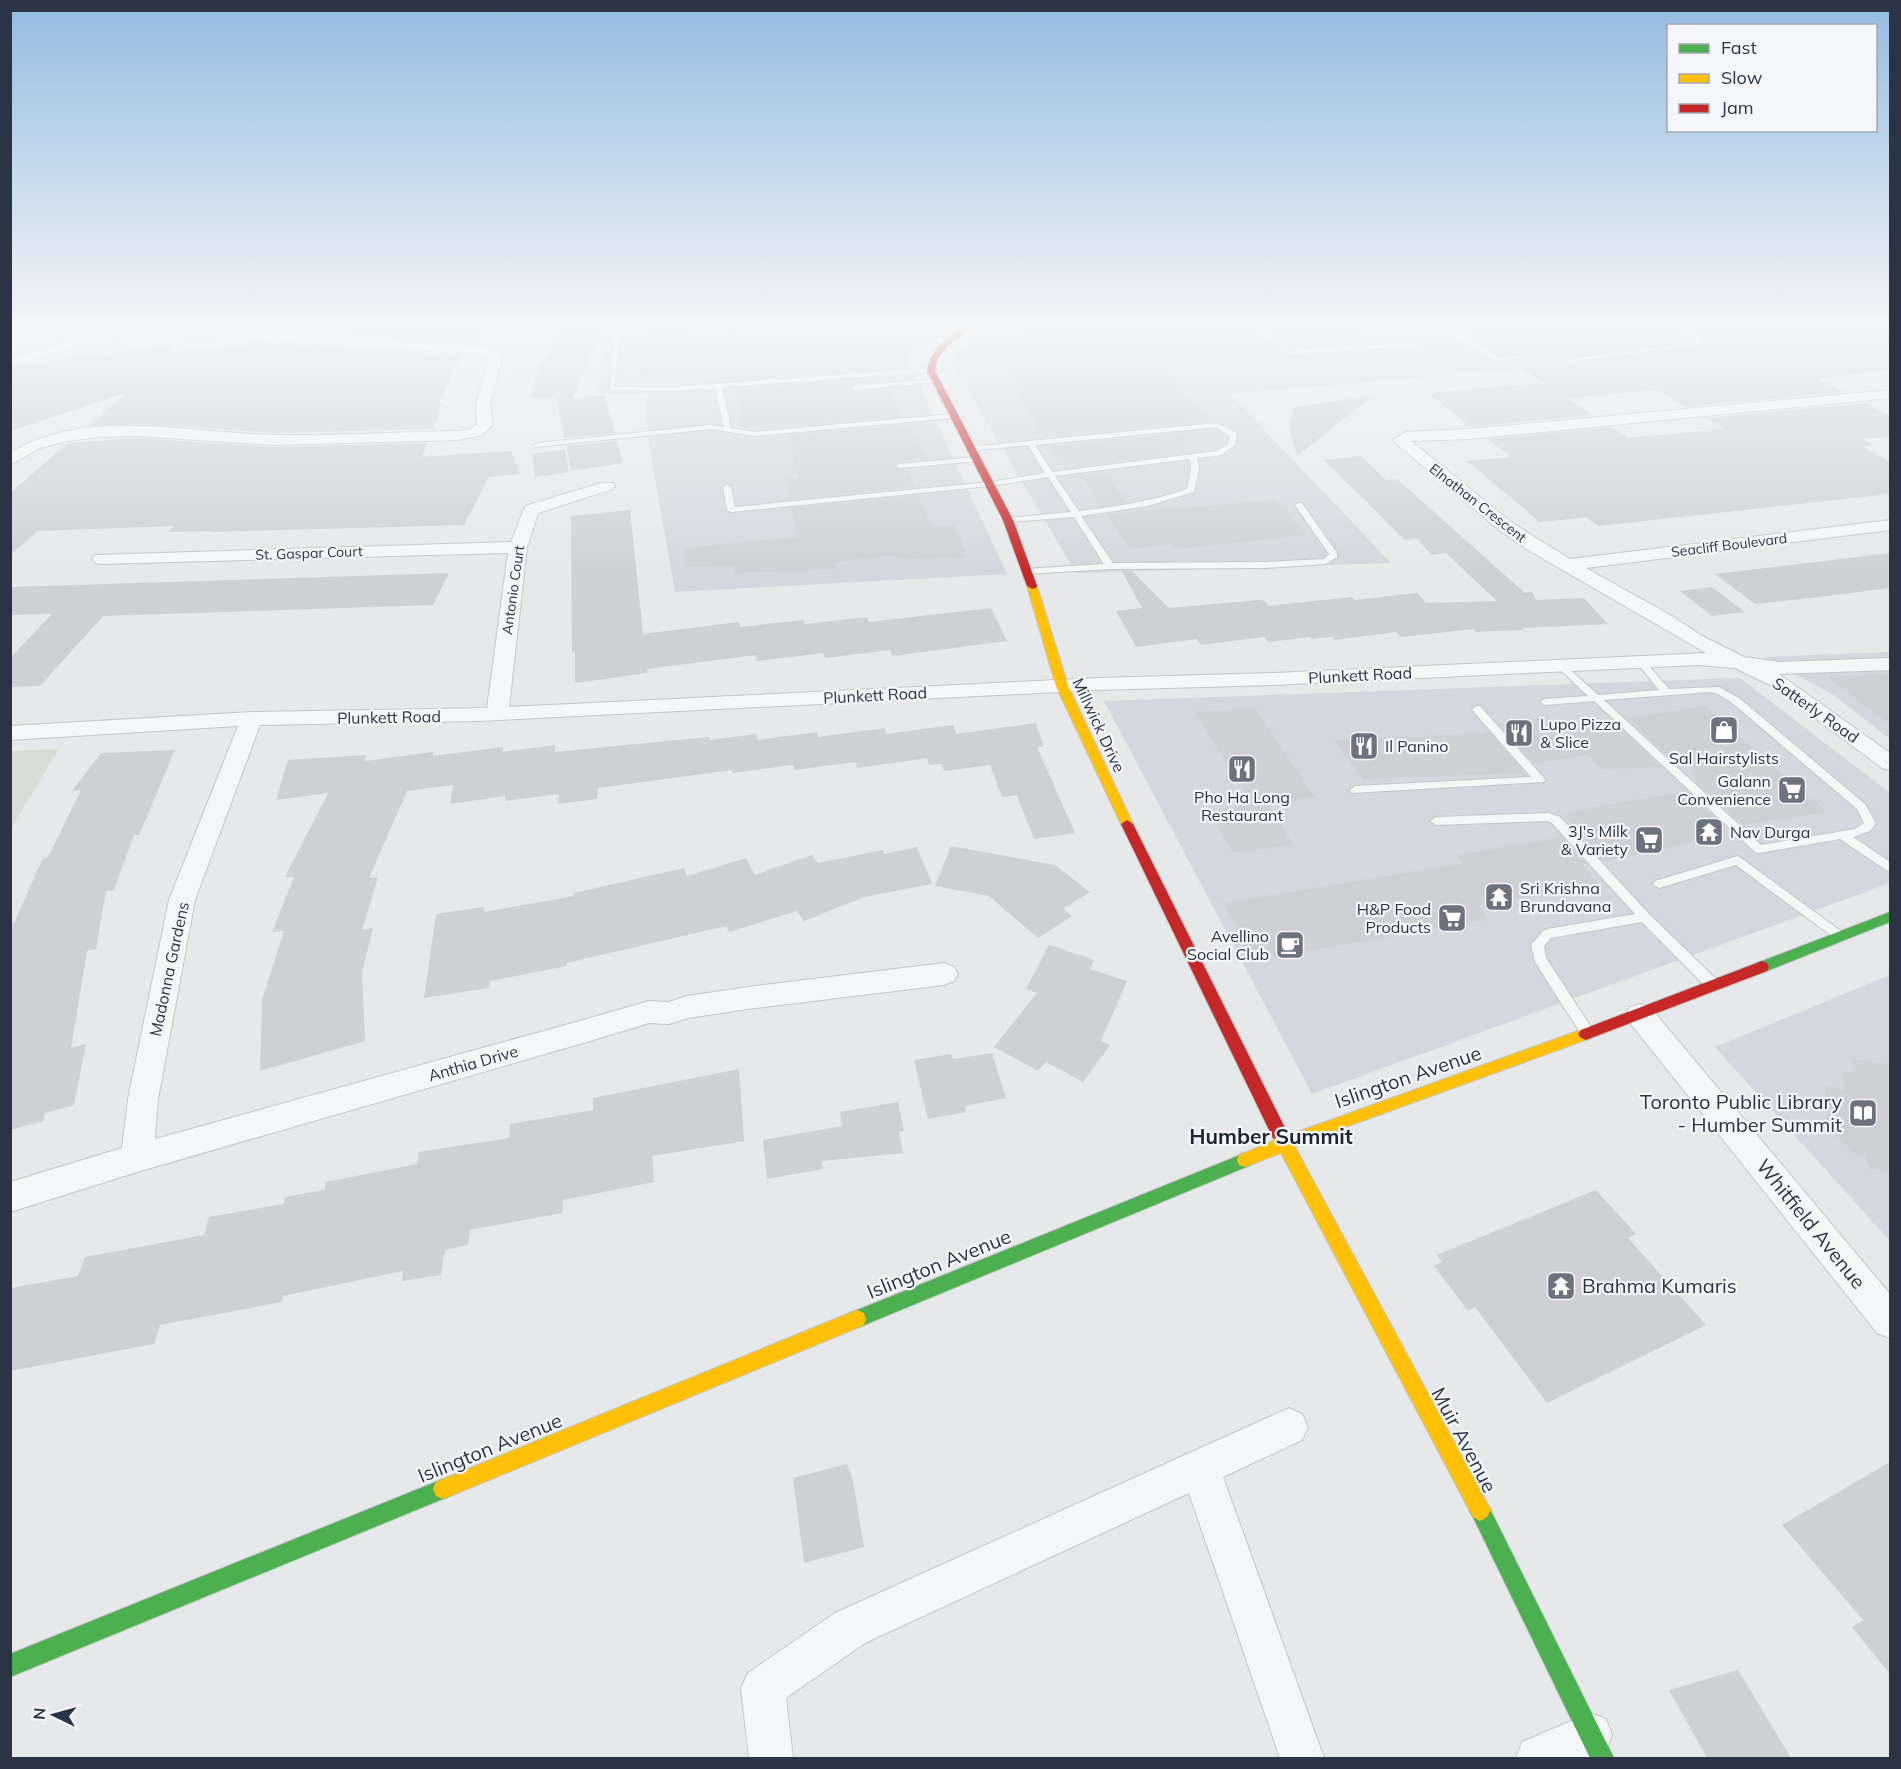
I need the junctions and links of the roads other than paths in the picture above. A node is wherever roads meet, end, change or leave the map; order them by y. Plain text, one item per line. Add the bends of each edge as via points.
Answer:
1 (483, 408) edge
2 (723, 408) edge
3 (950, 408) edge
4 (1747, 408) edge
5 (954, 416) junction
6 (728, 431) junction
7 (1030, 443) junction
8 (538, 445) dead end
9 (974, 454) junction
10 (1193, 456) junction
11 (10, 460) edge
12 (899, 466) dead end
13 (1051, 474) junction
14 (990, 484) junction
15 (607, 486) dead end
16 (727, 487) dead end
17 (1299, 505) dead end
18 (1076, 513) junction
19 (1008, 520) junction
20 (1890, 525) edge
21 (518, 547) junction
22 (101, 559) dead end
23 (1110, 566) junction
24 (1567, 566) junction
25 (1027, 571) junction
26 (1641, 662) junction
27 (1739, 662) junction
28 (1890, 664) edge
29 (1560, 665) junction
30 (1062, 686) junction
31 (1667, 693) junction
32 (1596, 698) junction
33 (1545, 702) dead end
34 (1477, 709) dead end
35 (497, 714) junction
36 (252, 719) junction
37 (10, 733) edge
38 (1890, 763) edge
39 (1355, 790) dead end
40 (1436, 821) dead end
41 (1841, 834) junction
42 (1890, 867) edge
43 (1659, 884) dead end
44 (1645, 917) junction
45 (1890, 917) edge
46 (1841, 937) junction
47 (944, 974) dead end
48 (1714, 986) junction
49 (1640, 1015) junction
50 (1588, 1033) junction
51 (1285, 1144) junction
52 (137, 1158) junction
53 (10, 1197) edge
54 (1890, 1321) edge
55 (1289, 1427) dead end
56 (1200, 1468) junction
57 (10, 1666) edge
58 (1596, 1747) edge
59 (771, 1758) edge
60 (1302, 1758) edge
61 (1538, 1758) edge

1 - 11 street via 485,425 454,437 273,440 114,432 56,437 32,445
2 - 6 lane
3 - 5 street, Millwick Drive
4 - 24 street, Elnathan Crescent via 1400,440 1505,526
5 - 6 lane via 754,434
5 - 9 street, Millwick Drive
6 - 8 lane via 711,427
7 - 9 lane
7 - 10 lane via 1217,425 1234,435 1231,446 1219,453
7 - 13 lane
9 - 12 lane
9 - 14 street, Millwick Drive
10 - 13 lane
10 - 18 lane via 1191,490 1166,500
13 - 14 lane
13 - 18 lane
14 - 16 lane via 731,510
14 - 19 street, Millwick Drive
15 - 21 street, Antonio Court via 531,510
17 - 23 lane via 1334,555 1326,561
18 - 19 lane
18 - 23 lane
19 - 25 street, Millwick Drive
20 - 24 street, Seacliff Boulevard
21 - 22 street, St. Gaspar Court
21 - 35 street, Antonio Court
23 - 25 lane
24 - 27 street, Elnathan Crescent
25 - 30 street, Millwick Drive
26 - 27 street, Plunkett Road
26 - 29 street, Plunkett Road
26 - 31 lane
27 - 28 street via 1780,668
27 - 38 street, Satterly Road via 1779,682
29 - 30 street, Plunkett Road
29 - 32 lane
30 - 35 street, Plunkett Road
30 - 51 street, Millwick Drive
31 - 32 lane
31 - 41 lane via 1714,690 1735,700 1861,807 1870,823 1866,828
32 - 33 lane
32 - 41 lane via 1759,849
34 - 39 lane via 1540,780
35 - 36 street, Plunkett Road
36 - 37 street, Plunkett Road
36 - 52 street, Madonna Gardens via 182,900 143,1099
40 - 44 lane via 1550,817
41 - 42 lane
43 - 46 lane via 1738,860
44 - 48 lane
44 - 50 lane via 1547,934 1537,945 1547,971
45 - 46 street, Islington Avenue
46 - 48 street, Islington Avenue
47 - 52 street, Anthia Drive via 755,997 669,1013 633,1014 597,1028
48 - 49 street, Islington Avenue
49 - 50 street, Islington Avenue
49 - 54 street, Whitfield Avenue
50 - 51 street, Islington Avenue
51 - 57 street, Islington Avenue
51 - 58 street, Muir Avenue via 1500,1548
52 - 53 street, Anthia Drive
55 - 56 street
56 - 59 street via 850,1628 764,1688
56 - 60 street
58 - 61 street

